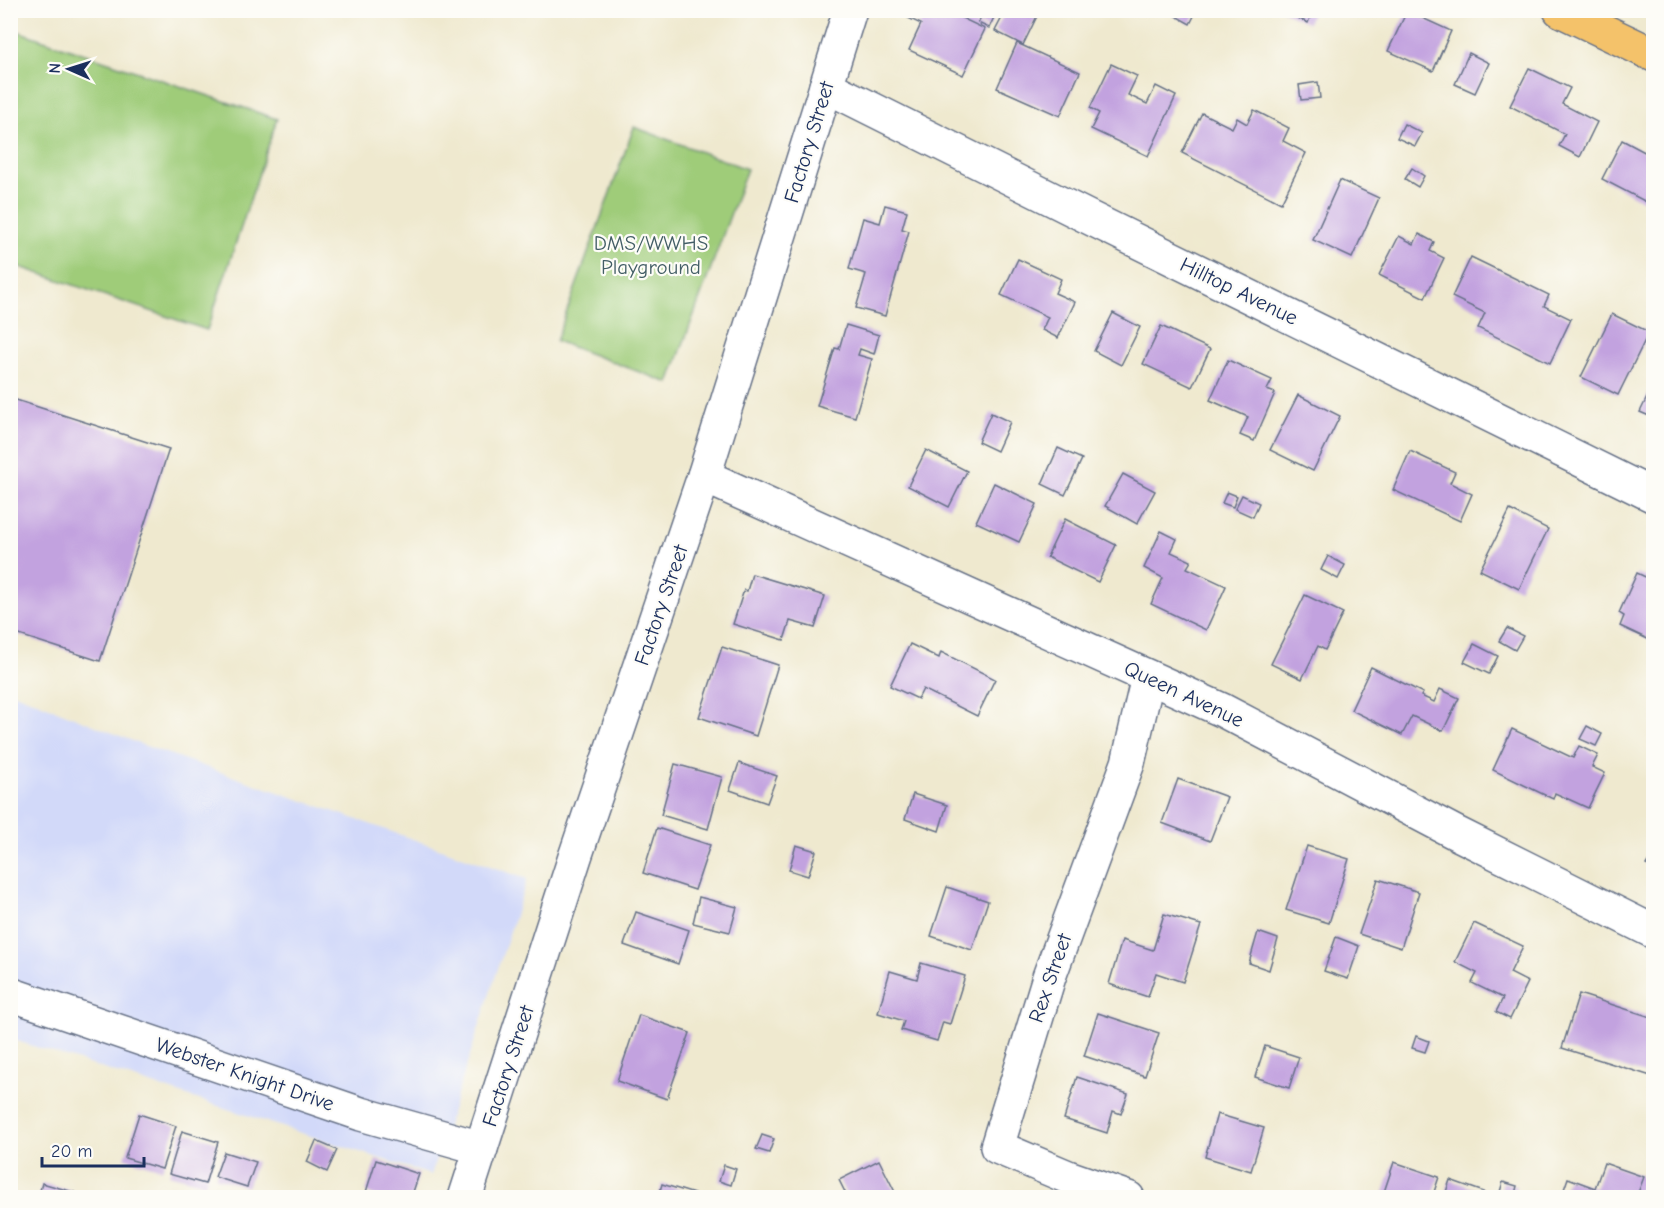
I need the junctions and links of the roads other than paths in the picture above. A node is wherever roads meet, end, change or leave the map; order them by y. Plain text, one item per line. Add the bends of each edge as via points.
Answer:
1 (850, 10) edge
2 (1560, 10) edge
3 (1653, 55) edge
4 (826, 86) junction
5 (704, 476) junction
6 (1653, 496) edge
7 (1148, 676) junction
8 (1653, 932) edge
9 (10, 994) edge
10 (481, 1148) junction
11 (465, 1197) edge
12 (1128, 1197) edge

1 - 4 street, Factory Street
2 - 3 main road
4 - 5 street, Factory Street
4 - 6 street, Hilltop Avenue
5 - 7 street, Queen Avenue
5 - 10 street, Factory Street
7 - 8 street, Queen Avenue
7 - 12 street, Rex Street via 1128,763 1049,977 997,1147
9 - 10 street, Webster Knight Drive via 361,1114
10 - 11 street, Factory Street

